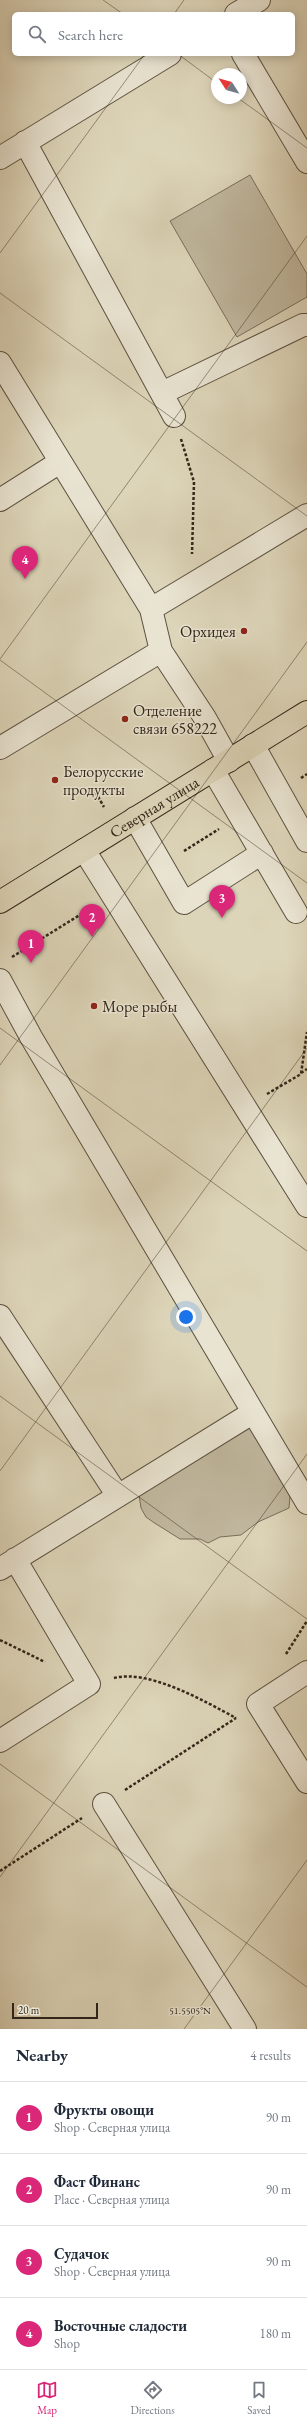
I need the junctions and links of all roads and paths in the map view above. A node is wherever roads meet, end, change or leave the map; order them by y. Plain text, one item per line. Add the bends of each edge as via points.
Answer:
1 (259, 0) edge
2 (239, 12) edge
3 (167, 56) edge
4 (244, 56) edge
5 (25, 142) junction
6 (0, 158) edge
7 (307, 162) edge
8 (307, 325) edge
9 (0, 363) edge
10 (162, 393) junction
11 (174, 416) joint
12 (60, 462) junction
13 (0, 500) edge
14 (307, 515) edge
15 (191, 585) junction
16 (152, 609) junction
17 (161, 651) junction
18 (307, 712) edge
19 (253, 745) junction
20 (0, 748) edge
21 (221, 766) junction
22 (135, 818) junction
23 (307, 841) edge
24 (84, 850) junction
25 (262, 853) junction
26 (0, 902) edge
27 (296, 912) dead end
28 (3, 993) edge
29 (307, 1032) edge
30 (307, 1069) edge
31 (301, 1074) junction
32 (245, 1106) junction
33 (307, 1206) edge
34 (0, 1316) edge
35 (252, 1413) junction
36 (118, 1496) junction
37 (307, 1503) edge
38 (7, 1564) edge
39 (307, 1672) edge
40 (90, 1684) junction
41 (258, 1704) junction
42 (236, 1718) junction
43 (0, 1741) edge
44 (307, 1782) edge
45 (104, 1804) junction
46 (0, 1871) edge
47 (245, 2029) edge

1 - 2 lane
3 - 5 lane
4 - 7 lane
5 - 6 lane
5 - 10 lane
8 - 10 lane
9 - 12 lane
10 - 11 lane
11 - 15 path via 194,482
12 - 13 lane
12 - 16 lane
14 - 15 lane
15 - 16 lane
16 - 17 lane
17 - 20 lane
17 - 21 lane via 205,718
18 - 19 main road, Северная улица
19 - 21 main road, Северная улица
19 - 23 lane
21 - 22 main road, Северная улица
21 - 25 lane
22 - 24 main road, Северная улица
22 - 25 lane via 184,902
24 - 26 main road, Северная улица
24 - 32 lane
25 - 27 lane
28 - 35 lane
29 - 31 path
30 - 31 path
31 - 32 path
32 - 33 lane
34 - 36 lane
35 - 36 lane
35 - 37 lane
36 - 38 lane
38 - 40 lane
39 - 41 lane
40 - 42 path via 124,1676 180,1688
40 - 43 lane
41 - 42 path
41 - 44 lane
42 - 45 path
45 - 46 path
45 - 47 lane

